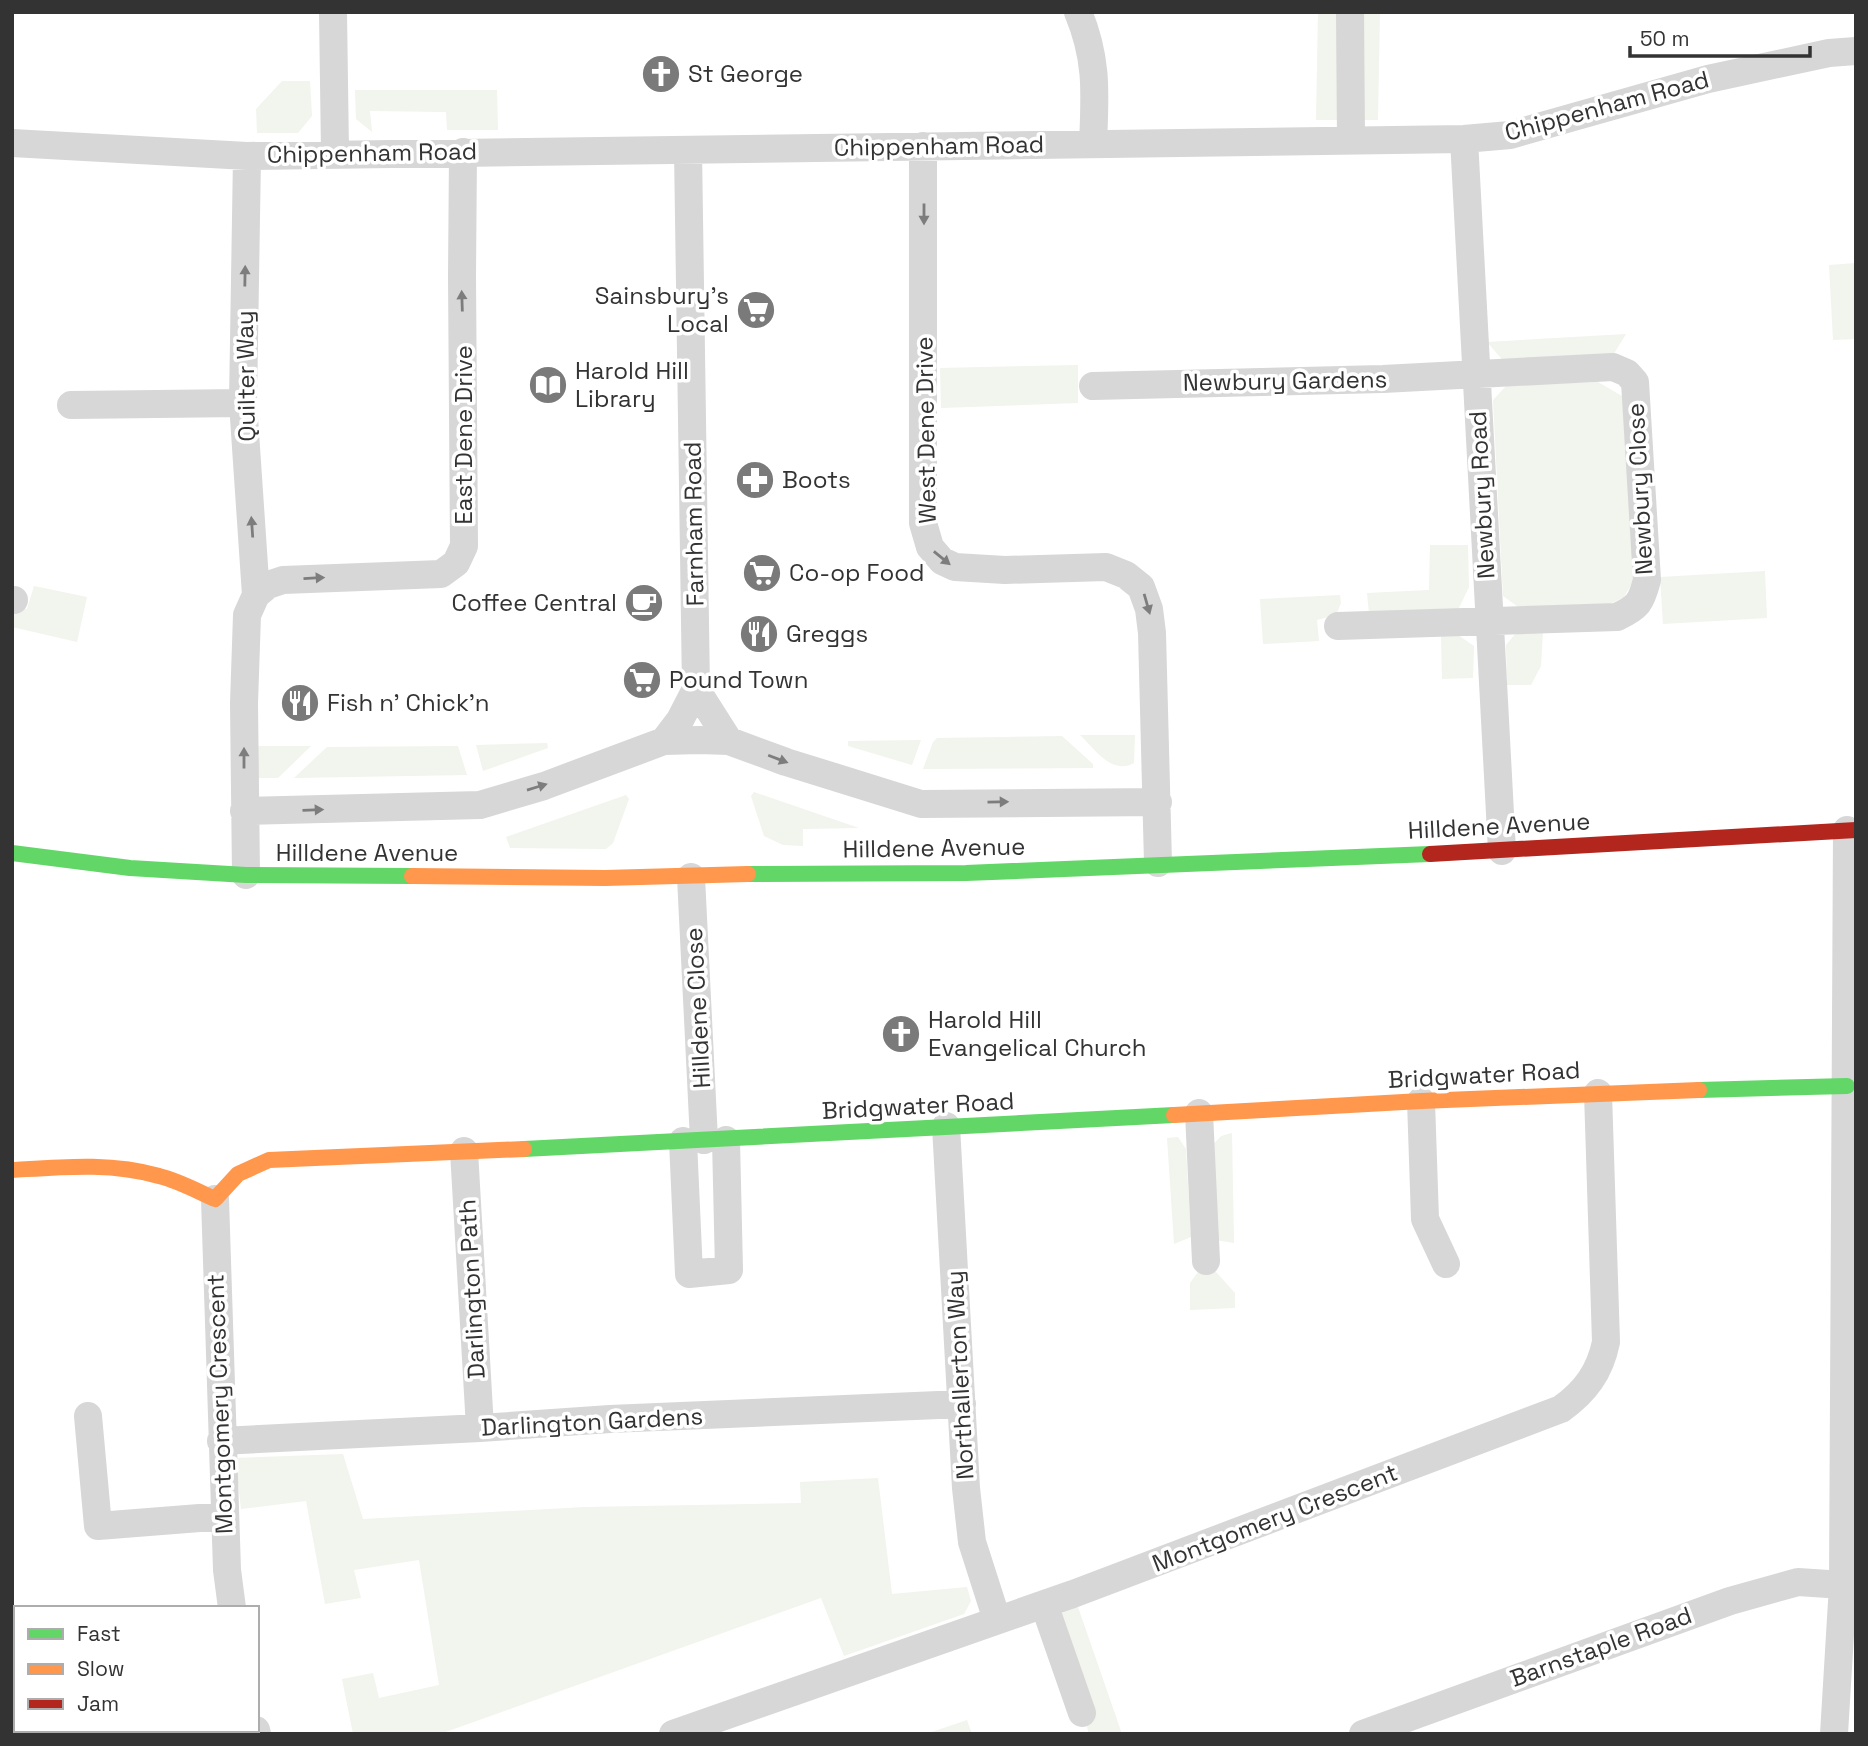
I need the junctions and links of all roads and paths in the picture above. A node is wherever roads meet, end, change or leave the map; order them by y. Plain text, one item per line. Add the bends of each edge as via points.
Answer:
1 (333, 12) edge
2 (1078, 12) edge
3 (1350, 12) edge
4 (1856, 51) edge
5 (1464, 139) junction
6 (1351, 140) junction
7 (12, 143) edge
8 (1093, 144) junction
9 (923, 146) junction
10 (688, 150) junction
11 (463, 152) junction
12 (335, 153) junction
13 (247, 156) junction
14 (1477, 375) junction
15 (1093, 386) dead end
16 (243, 403) junction
17 (71, 405) dead end
18 (256, 596) junction
19 (1488, 622) junction
20 (1338, 626) dead end
21 (696, 689) junction
22 (664, 741) junction
23 (729, 741) junction
24 (1157, 802) junction
25 (244, 811) junction
26 (1851, 830) edge
27 (1502, 851) junction
28 (12, 853) edge
29 (1158, 863) junction
30 (246, 875) junction
31 (691, 877) junction
32 (1847, 1086) junction
33 (1598, 1093) junction
34 (1421, 1101) junction
35 (1199, 1113) junction
36 (946, 1126) junction
37 (704, 1140) junction
38 (464, 1151) junction
39 (12, 1170) edge
40 (215, 1199) junction
41 (1206, 1262) dead end
42 (1446, 1264) dead end
43 (1850, 1336) edge
44 (962, 1404) junction
45 (88, 1416) dead end
46 (480, 1428) junction
47 (221, 1441) junction
48 (225, 1516) junction
49 (1843, 1585) junction
50 (1044, 1604) junction
51 (232, 1606) edge
52 (997, 1620) junction
53 (1082, 1713) dead end
54 (673, 1734) edge
55 (1363, 1734) edge
56 (1834, 1734) edge

1 - 12 street
2 - 8 street via 1093,65
3 - 6 street
4 - 5 street, Chippenham Road via 1708,79 1510,135
5 - 6 street, Chippenham Road
5 - 14 street, Newbury Road
6 - 8 street, Chippenham Road
7 - 13 street, Chippenham Road
8 - 9 street, Chippenham Road
9 - 10 street, Chippenham Road
9 -> 24 street, West Dene Drive via 923,523 930,547 955,567 1106,567 1141,587 1152,633
10 - 11 street, Chippenham Road
10 - 21 street, Farnham Road
11 - 12 street, Chippenham Road
18 -> 11 street, East Dene Drive via 283,580 441,574 456,563 464,546
12 - 13 street, Chippenham Road
16 -> 13 street, Quilter Way
14 - 15 street, Newbury Gardens
14 - 19 street, Newbury Road
14 - 19 street, Newbury Close via 1614,367 1635,382 1647,580 1635,608 1617,617
16 - 17 street
18 -> 16 street, Quilter Way
25 -> 18 street via 247,615
19 - 20 street
19 - 27 street, Newbury Road
21 - 22 street, Farnham Road
21 - 23 street
22 - 23 street
25 -> 22 street via 480,805
23 -> 24 street via 921,804
24 - 29 street, West Dene Drive
25 - 30 street
26 - 27 street, Hilldene Avenue
26 - 32 street
27 - 29 street, Hilldene Avenue
28 - 30 street, Hilldene Avenue via 130,868
29 - 31 street, Hilldene Avenue via 966,873 773,872
30 - 31 street, Hilldene Avenue
31 - 37 street, Hilldene Close
32 - 33 street, Bridgwater Road
32 - 43 street
33 - 34 street, Bridgwater Road
33 - 50 street, Montgomery Crescent via 1607,1328 1603,1356 1583,1392 1543,1418
34 - 35 street, Bridgwater Road
34 - 42 street via 1425,1219
35 - 36 street, Bridgwater Road
35 - 41 street
36 - 37 street, Bridgwater Road
36 - 44 street, Northallerton Way
37 - 38 street, Bridgwater Road
38 - 40 street, Bridgwater Road via 268,1160 233,1177
38 - 46 street, Darlington Path
39 - 40 street via 123,1168 150,1173
40 - 47 street, Montgomery Crescent
43 - 49 street
44 - 46 street, Darlington Gardens
44 - 52 street, Northallerton Way via 972,1542
45 - 48 street via 98,1526
46 - 47 street, Darlington Gardens
47 - 48 street, Montgomery Crescent
48 - 51 street, Montgomery Crescent
49 - 55 street, Barnstaple Road via 1798,1582 1730,1601
49 - 56 street
50 - 52 street, Montgomery Crescent
50 - 53 street
52 - 54 street, Montgomery Crescent

